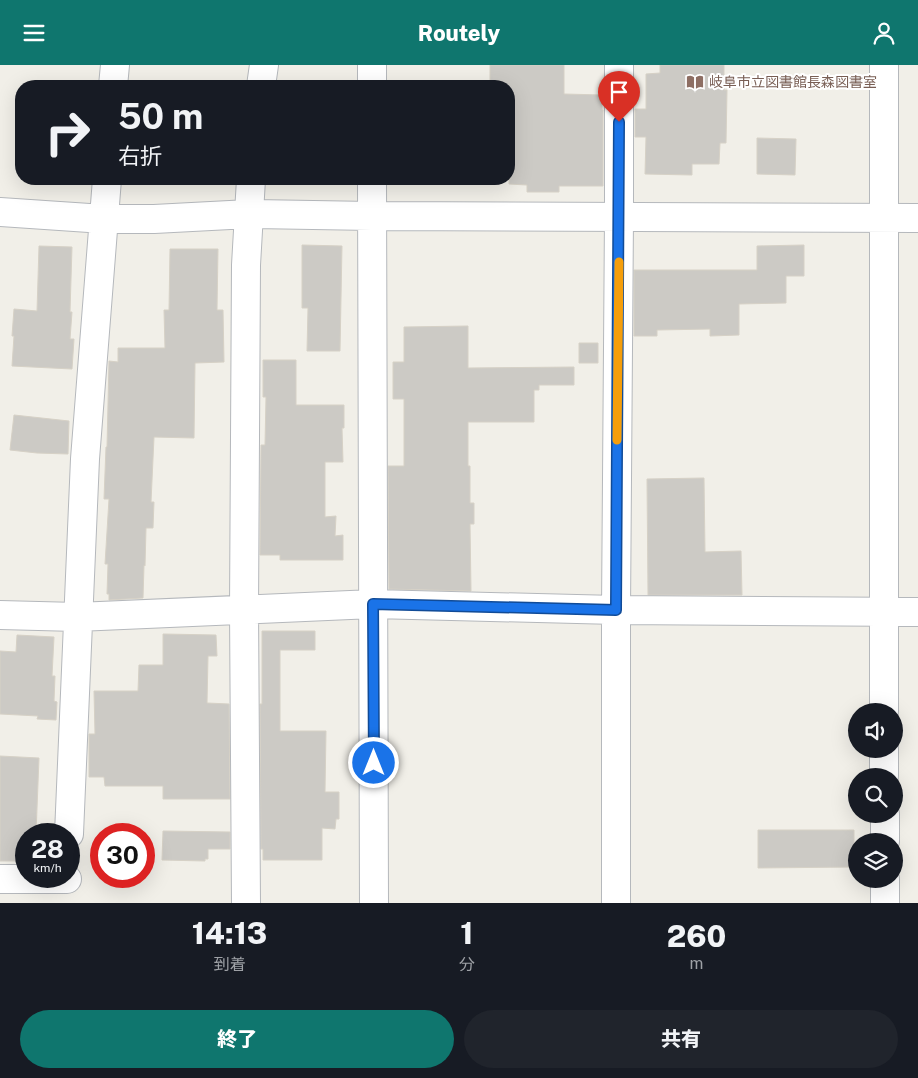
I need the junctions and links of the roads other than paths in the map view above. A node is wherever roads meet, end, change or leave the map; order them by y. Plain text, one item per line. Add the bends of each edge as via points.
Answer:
1 (115, 65) edge
2 (264, 65) edge
3 (372, 65) edge
4 (619, 65) edge
5 (884, 65) edge
6 (114, 80) edge
7 (262, 80) edge
8 (372, 80) edge
9 (107, 185) edge
10 (251, 185) edge
11 (372, 185) edge
12 (0, 212) edge
13 (249, 213) junction
14 (372, 216) junction
15 (619, 217) junction
16 (918, 217) edge
17 (884, 218) junction
18 (104, 219) junction
19 (373, 604) junction
20 (244, 610) junction
21 (616, 610) junction
22 (884, 612) junction
23 (918, 612) edge
24 (0, 615) edge
25 (77, 617) junction
26 (884, 703) edge
27 (68, 823) edge
28 (0, 879) edge
29 (15, 881) edge
30 (885, 888) edge
31 (246, 903) edge
32 (374, 903) edge
33 (616, 903) edge
34 (885, 903) edge

1 - 6 street
2 - 7 street
3 - 8 street
4 - 15 street
5 - 17 street
9 - 18 street
10 - 13 street
11 - 14 street
12 - 18 street
13 - 14 street
13 - 18 street
13 - 20 street
14 - 15 street
14 - 19 street
15 - 17 street
15 - 21 street
16 - 17 street
17 - 22 street
18 - 25 street via 85,459
19 - 20 street
19 - 21 street
19 - 32 street
20 - 25 street
20 - 31 street
21 - 22 street
21 - 33 street
22 - 23 street
22 - 26 street
24 - 25 street
25 - 27 street
28 - 29 street
30 - 34 street

